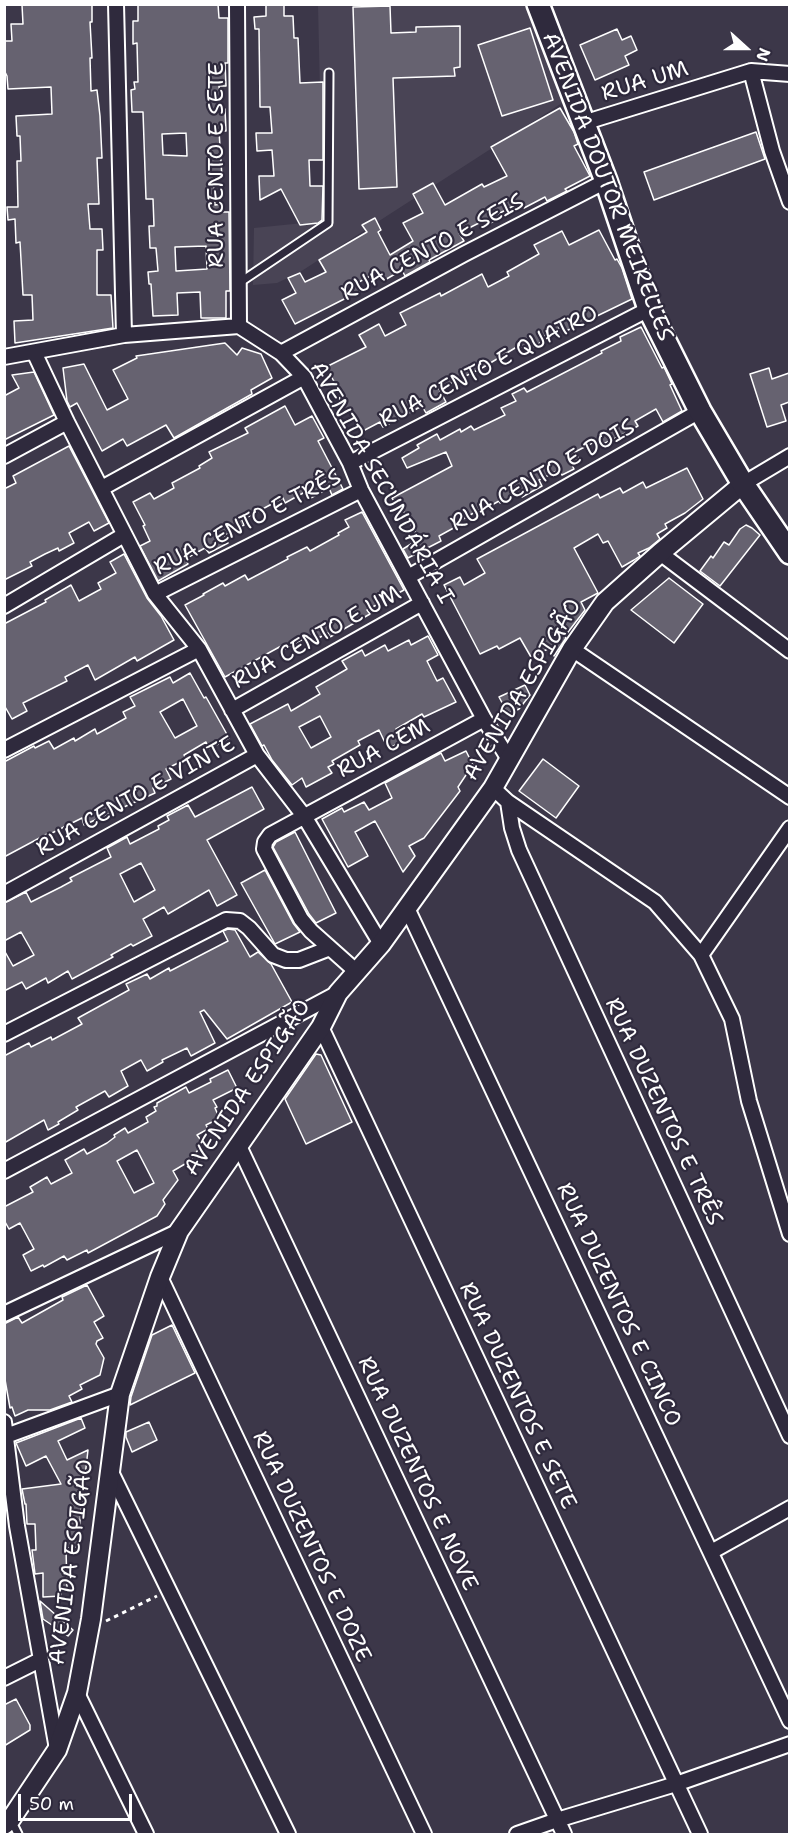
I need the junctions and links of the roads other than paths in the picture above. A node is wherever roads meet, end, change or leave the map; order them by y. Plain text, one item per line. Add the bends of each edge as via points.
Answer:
1 (116, 4) edge
2 (237, 4) edge
3 (538, 4) edge
4 (751, 71) junction
5 (329, 73) dead end
6 (789, 74) edge
7 (583, 123) junction
8 (606, 181) junction
9 (789, 202) edge
10 (239, 283) junction
11 (649, 309) junction
12 (239, 326) junction
13 (124, 335) junction
14 (34, 352) junction
15 (281, 353) junction
16 (4, 357) edge
17 (304, 377) junction
18 (700, 411) junction
19 (67, 422) junction
20 (4, 456) edge
21 (789, 456) edge
22 (350, 463) junction
23 (743, 484) junction
24 (102, 488) junction
25 (361, 490) junction
26 (124, 535) junction
27 (660, 553) junction
28 (789, 553) edge
29 (408, 577) junction
30 (155, 594) junction
31 (422, 603) junction
32 (4, 606) edge
33 (199, 649) junction
34 (572, 649) junction
35 (789, 651) edge
36 (232, 710) junction
37 (484, 719) junction
38 (4, 750) edge
39 (257, 755) junction
40 (510, 761) junction
41 (493, 788) junction
42 (789, 798) edge
43 (508, 802) junction
44 (304, 816) junction
45 (789, 828) edge
46 (4, 894) edge
47 (407, 908) junction
48 (381, 944) junction
49 (330, 948) junction
50 (700, 955) junction
51 (357, 972) junction
52 (338, 993) junction
53 (321, 1027) junction
54 (4, 1034) edge
55 (239, 1146) junction
56 (4, 1171) edge
57 (180, 1231) junction
58 (789, 1234) edge
59 (160, 1277) junction
60 (4, 1314) edge
61 (120, 1394) junction
62 (5, 1429) edge
63 (789, 1436) edge
64 (110, 1470) junction
65 (789, 1508) edge
66 (11, 1529) edge
67 (711, 1552) junction
68 (40, 1660) junction
69 (4, 1678) edge
70 (76, 1693) junction
71 (789, 1721) edge
72 (789, 1744) edge
73 (57, 1750) junction
74 (676, 1784) junction
75 (557, 1820) junction
76 (11, 1826) edge
77 (146, 1834) edge
78 (288, 1834) edge
79 (424, 1834) edge
80 (517, 1834) edge
81 (564, 1834) edge
82 (700, 1834) edge

1 - 13 street
2 - 10 street, RUA CENTO E SETE
3 - 7 main road, AVENIDA DOUTOR MEIRELLES
4 - 6 street, RUA UM
4 - 7 street, RUA UM
4 - 9 street
5 - 10 lane via 328,223
7 - 8 main road, AVENIDA DOUTOR MEIRELLES
8 - 11 main road, AVENIDA DOUTOR MEIRELLES
8 - 15 street, RUA CENTO E SEIS
10 - 12 street, RUA CENTO E SETE
11 - 18 main road, AVENIDA DOUTOR MEIRELLES
11 - 22 street, RUA CENTO E QUATRO
12 - 13 street
12 - 15 street, AVENIDA SECUNDÁRIA I
13 - 14 street
14 - 16 street
14 - 19 street
15 - 17 street, AVENIDA SECUNDÁRIA I
17 - 22 street, AVENIDA SECUNDÁRIA I
17 - 24 street
18 - 23 main road, AVENIDA DOUTOR MEIRELLES
18 - 29 street, RUA CENTO E DOIS
19 - 20 street
19 - 24 street
21 - 23 street
22 - 25 street, AVENIDA SECUNDÁRIA I
23 - 27 street, AVENIDA ESPIGÃO
23 - 28 main road, AVENIDA DOUTOR MEIRELLES
24 - 26 street
25 - 29 street, AVENIDA SECUNDÁRIA I
25 - 30 street, RUA CENTO E TRÊS
26 - 30 street
26 - 32 street
27 - 34 street, AVENIDA ESPIGÃO via 605,602
27 - 35 street
29 - 31 street, AVENIDA SECUNDÁRIA I
30 - 33 street
31 - 36 street, RUA CENTO E UM
31 - 37 street, AVENIDA SECUNDÁRIA I
33 - 36 street
33 - 38 street
34 - 40 street, AVENIDA ESPIGÃO
34 - 42 street
36 - 39 street
37 - 40 street, AVENIDA SECUNDÁRIA I
37 - 44 street, RUA CEM
39 - 44 street
39 - 46 street, RUA CENTO E VINTE
40 - 41 street, AVENIDA ESPIGÃO
41 - 43 street
41 - 47 street, AVENIDA ESPIGÃO
43 - 50 street via 655,902
43 - 63 street, RUA DUZENTOS E TRÊS via 519,850
44 - 48 street
44 - 49 street, RUA CEM via 270,835 264,849 301,919
45 - 50 street
47 - 48 street, AVENIDA ESPIGÃO
47 - 67 street, RUA DUZENTOS E CINCO
48 - 51 street, AVENIDA ESPIGÃO
49 - 51 street
49 - 54 street via 299,960 286,960 273,955 240,921 226,920
50 - 58 street via 732,1019 749,1101
51 - 52 street, AVENIDA ESPIGÃO
52 - 53 street, AVENIDA ESPIGÃO
52 - 56 street
53 - 55 street, AVENIDA ESPIGÃO
53 - 74 street, RUA DUZENTOS E SETE
55 - 57 street, AVENIDA ESPIGÃO
55 - 75 street, RUA DUZENTOS E NOVE
57 - 59 street, AVENIDA ESPIGÃO
57 - 60 street
59 - 61 street, AVENIDA ESPIGÃO
59 - 79 street, RUA DUZENTOS E DOZE
61 - 62 street
61 - 64 street, AVENIDA ESPIGÃO
62 - 66 street
64 - 70 street, AVENIDA ESPIGÃO via 89,1628
64 - 78 street
65 - 67 street
66 - 68 street
67 - 71 street, RUA DUZENTOS E CINCO
68 - 69 street
68 - 73 street
70 - 73 street, AVENIDA ESPIGÃO
70 - 77 street
72 - 74 street
73 - 76 street, AVENIDA ESPIGÃO
74 - 75 street
74 - 82 street, RUA DUZENTOS E SETE
75 - 80 street
75 - 81 street, RUA DUZENTOS E NOVE

